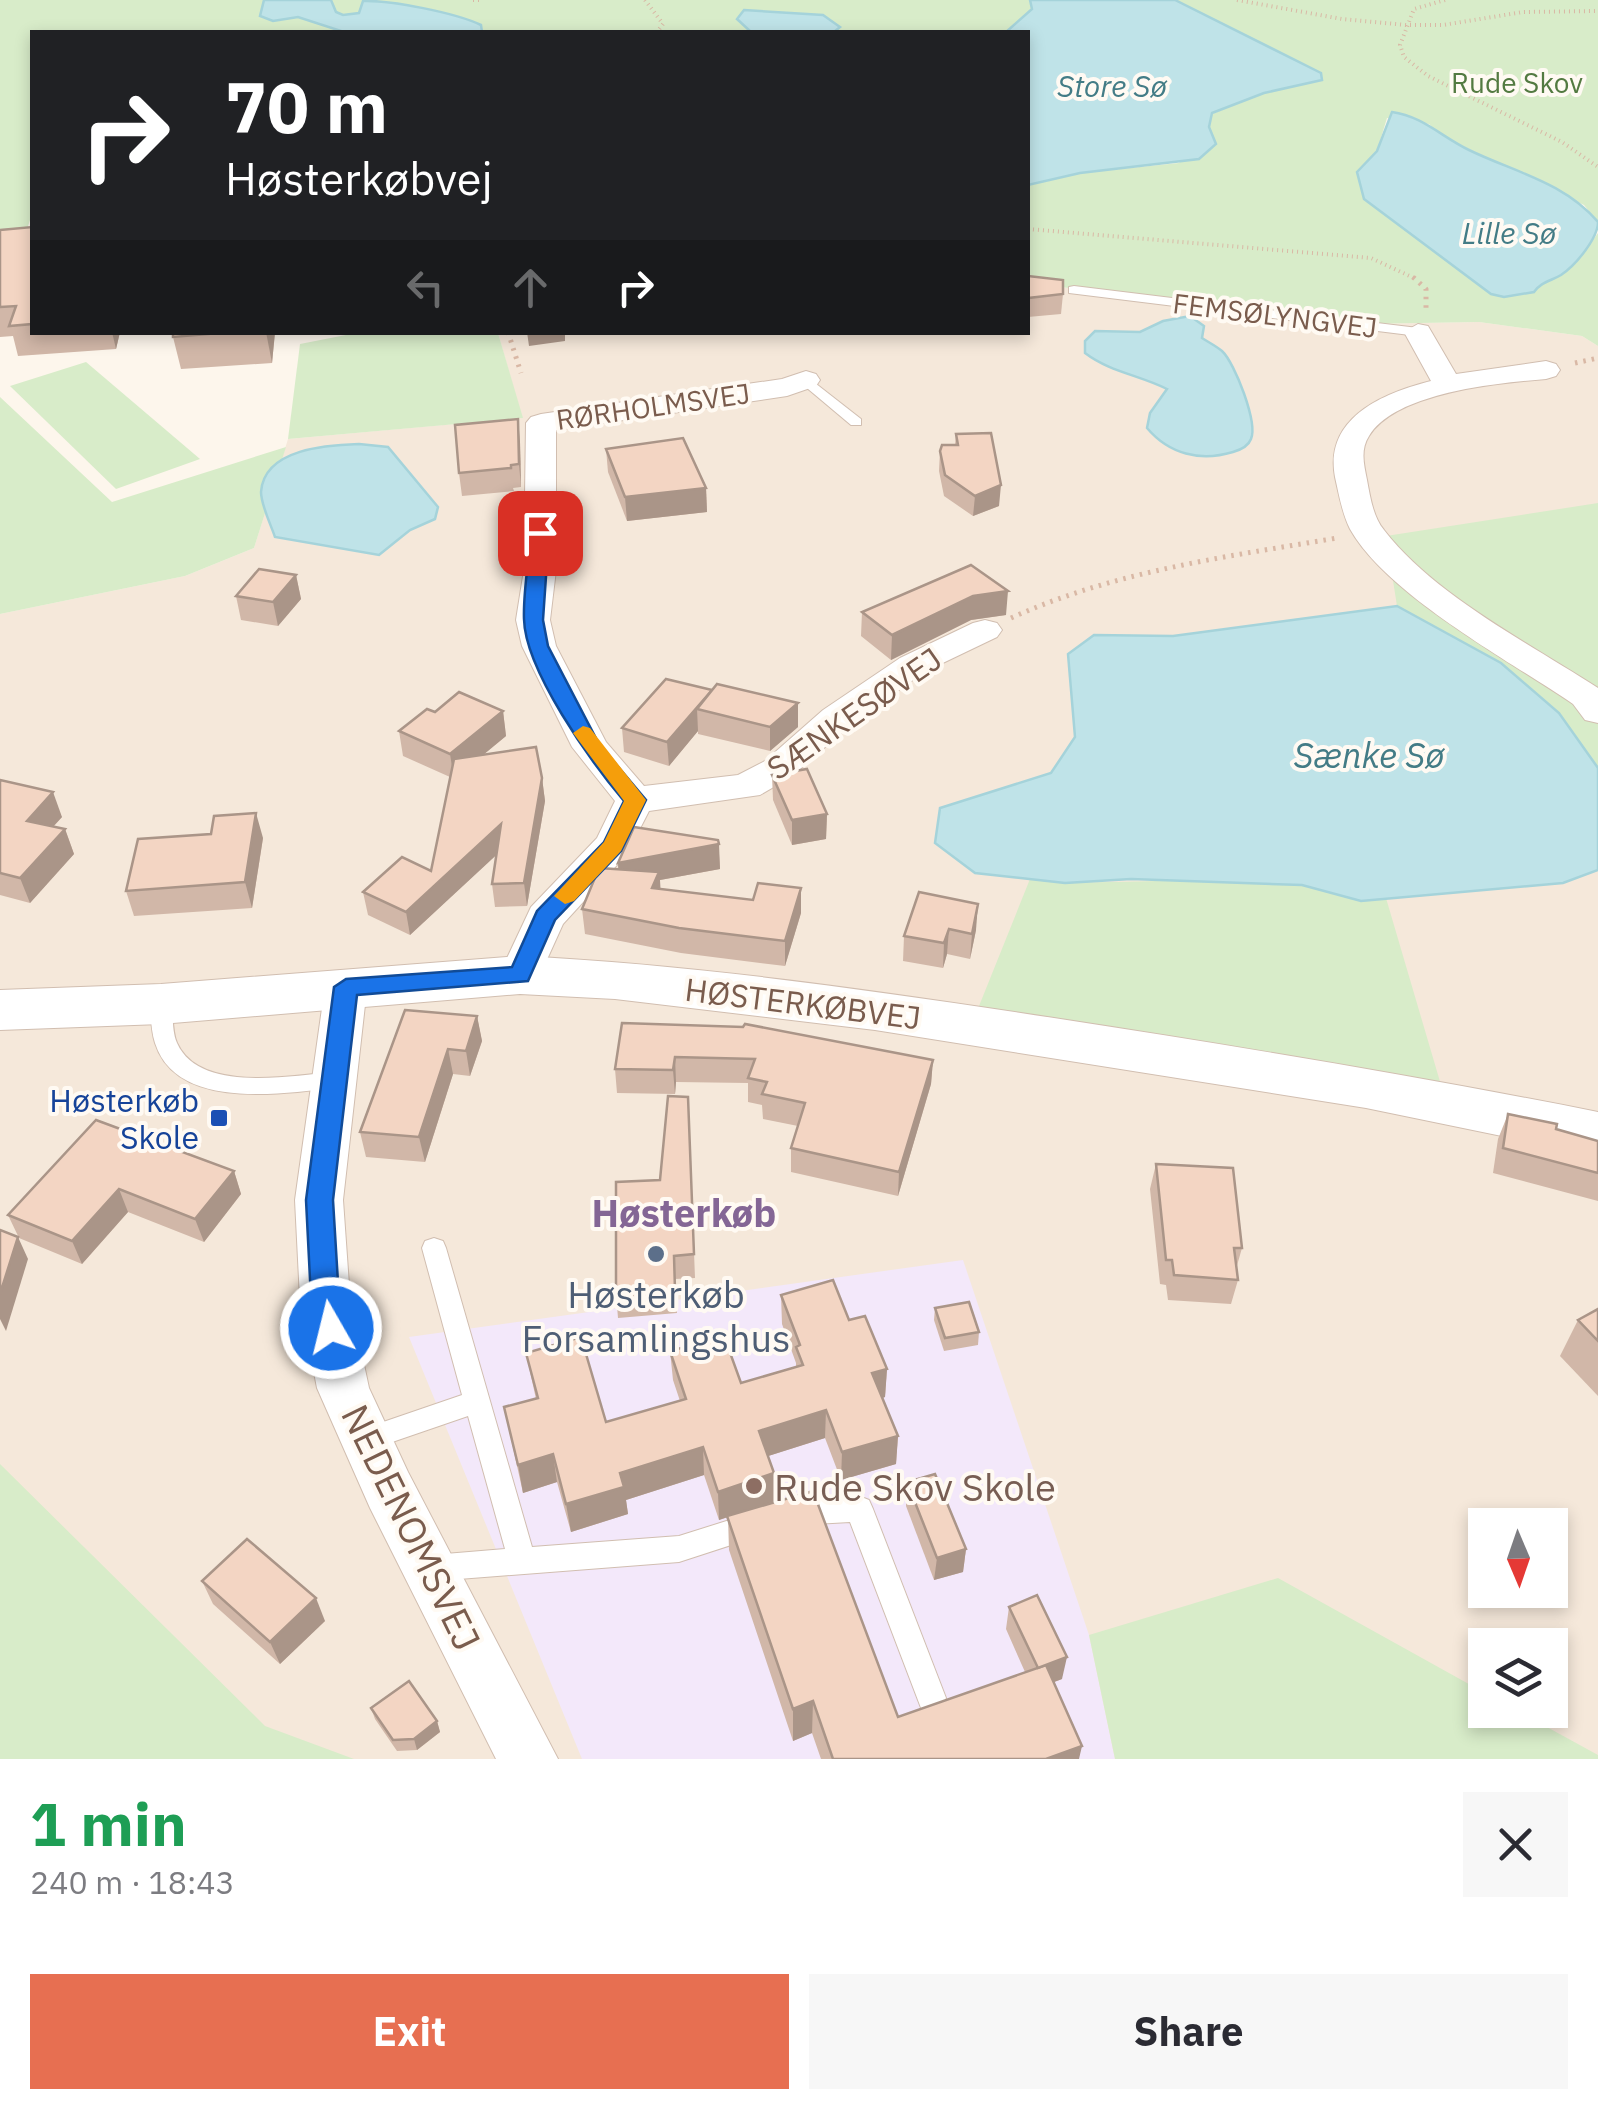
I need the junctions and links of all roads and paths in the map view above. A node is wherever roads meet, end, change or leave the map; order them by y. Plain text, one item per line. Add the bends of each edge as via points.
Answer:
1 (473, 0) edge
2 (482, 0) edge
3 (645, 0) edge
4 (1237, 0) edge
5 (1445, 0) edge
6 (1244, 1) edge
7 (1598, 11) edge
8 (1406, 25) junction
9 (658, 30) edge
10 (1598, 166) edge
11 (1030, 229) edge
12 (1074, 290) dead end
13 (1418, 332) junction
14 (509, 335) edge
15 (1546, 370) dead end
16 (521, 373) dead end
17 (806, 380) joint
18 (1447, 383) junction
19 (856, 422) dead end
20 (1368, 532) junction
21 (985, 630) joint
22 (1598, 712) edge
23 (635, 800) junction
24 (520, 975) junction
25 (346, 987) junction
26 (161, 1004) junction
27 (0, 1010) edge
28 (332, 1080) junction
29 (1598, 1134) edge
30 (434, 1248) dead end
31 (477, 1401) junction
32 (366, 1439) junction
33 (522, 1561) junction
34 (431, 1568) junction
35 (931, 1698) dead end
36 (528, 1759) edge

1 - 2 path
3 - 9 path via 663,24
4 - 6 path
5 - 8 path via 1414,10
6 - 8 path
7 - 8 path
8 - 10 path via 1404,57 1428,76
11 - 13 path via 1371,258 1426,289 1425,330
12 - 13 lane, FEMSØLYNGVEJ
13 - 18 street, FEMSØLYNGVEJ
14 - 16 path, RØRHOLMSVEJ
15 - 18 street
17 - 19 lane, RØRHOLMSVEJ
17 - 23 street, RØRHOLMSVEJ via 541,422 533,620 538,646 590,747
18 - 20 street via 1391,404 1360,427 1347,453
20 - 21 path via 1165,568 1057,595
20 - 22 street via 1423,586 1586,696
21 - 23 street, SÆNKESØVEJ via 912,666 747,786
23 - 24 street via 614,846 545,916
24 - 25 street, HØSTERKØBVEJ
24 - 29 street, HØSTERKØBVEJ via 875,1010 1366,1088
25 - 26 street, HØSTERKØBVEJ
25 - 28 street, NEDENOMSVEJ
26 - 27 street, HØSTERKØBVEJ
26 - 28 lane via 166,1048 194,1077 249,1086
28 - 32 street, NEDENOMSVEJ via 319,1200 325,1299 343,1388
30 - 31 lane
31 - 32 lane
31 - 33 lane
32 - 34 street, NEDENOMSVEJ
33 - 34 lane
33 - 35 lane via 678,1550 804,1510 860,1509
34 - 36 street, NEDENOMSVEJ

